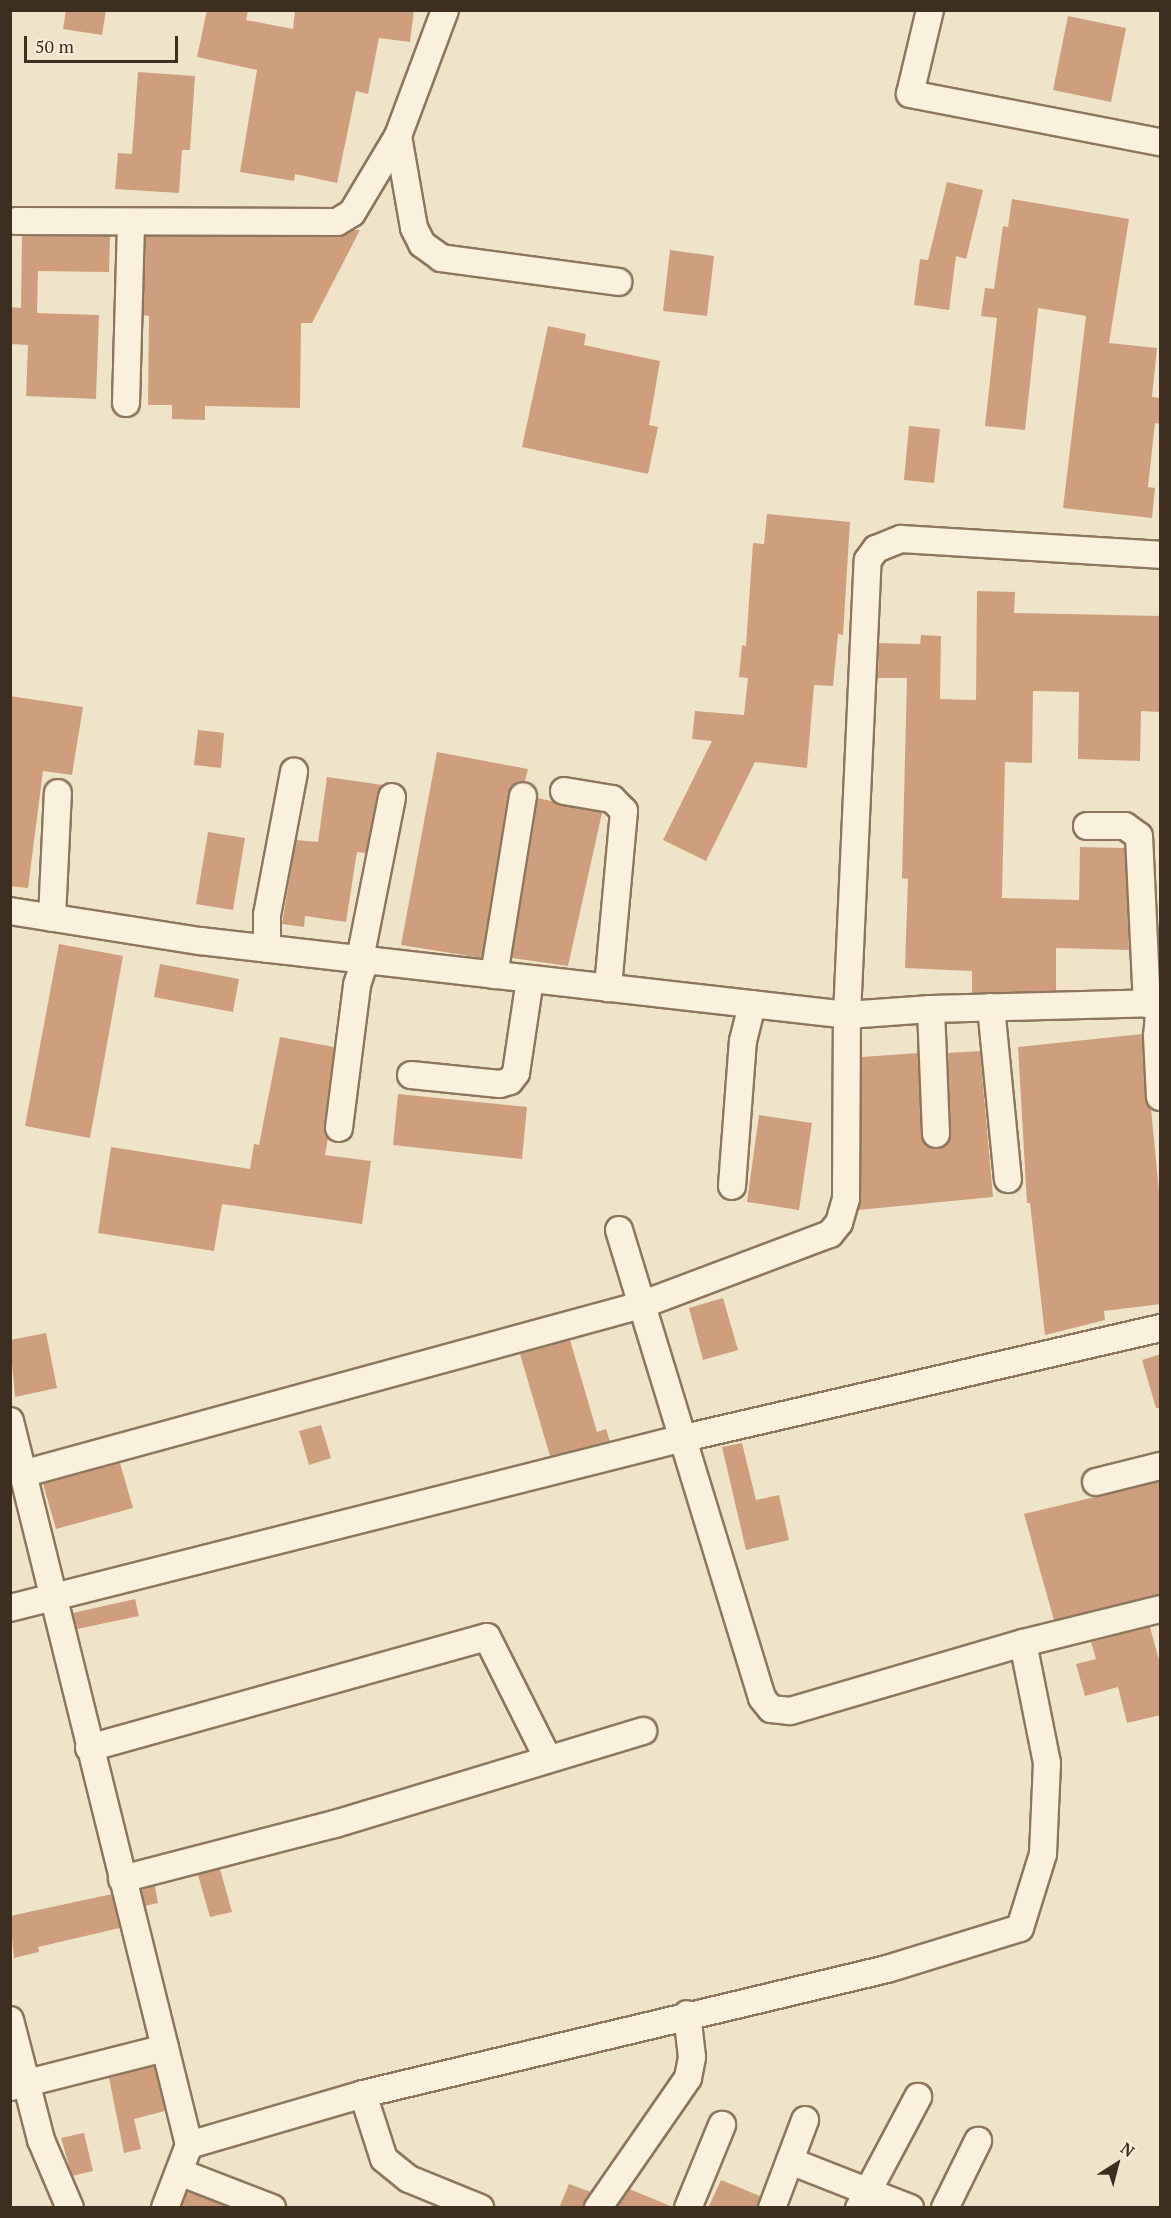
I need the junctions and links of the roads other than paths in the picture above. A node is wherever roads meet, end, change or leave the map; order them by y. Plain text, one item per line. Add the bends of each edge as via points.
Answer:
1 (445, 10) edge
2 (930, 10) edge
3 (398, 136) junction
4 (1161, 142) edge
5 (16, 221) dead end
6 (131, 222) junction
7 (618, 282) dead end
8 (126, 403) dead end
9 (1161, 555) edge
10 (294, 772) dead end
11 (564, 791) dead end
12 (58, 793) dead end
13 (523, 796) dead end
14 (392, 797) dead end
15 (1087, 826) dead end
16 (10, 911) edge
17 (52, 918) junction
18 (267, 949) junction
19 (362, 960) junction
20 (494, 975) junction
21 (530, 979) junction
22 (608, 988) junction
23 (752, 1004) junction
24 (1156, 1004) edge
25 (991, 1007) junction
26 (931, 1009) junction
27 (847, 1015) junction
28 (411, 1075) dead end
29 (1161, 1097) edge
30 (339, 1128) dead end
31 (936, 1134) dead end
32 (1008, 1179) dead end
33 (732, 1186) dead end
34 (619, 1230) dead end
35 (641, 1305) junction
36 (1161, 1328) edge
37 (10, 1421) edge
38 (680, 1439) junction
39 (1161, 1466) edge
40 (22, 1474) junction
41 (1096, 1482) dead end
42 (51, 1597) junction
43 (10, 1608) edge
44 (1161, 1610) edge
45 (1023, 1643) junction
46 (643, 1731) dead end
47 (89, 1748) junction
48 (548, 1760) junction
49 (122, 1879) junction
50 (687, 2014) junction
51 (10, 2020) edge
52 (165, 2048) junction
53 (18, 2085) edge
54 (363, 2094) junction
55 (918, 2097) dead end
56 (805, 2120) dead end
57 (722, 2125) dead end
58 (978, 2141) dead end
59 (189, 2145) junction
60 (790, 2161) junction
61 (179, 2172) junction
62 (863, 2198) edge
63 (70, 2208) edge
64 (165, 2208) edge
65 (272, 2208) edge
66 (480, 2208) edge
67 (598, 2208) edge
68 (688, 2208) edge
69 (772, 2208) edge
70 (910, 2208) edge
71 (945, 2208) edge

1 - 3 street
2 - 4 street via 910,94
3 - 6 street via 352,213 337,222
3 - 7 street via 414,228 422,244 441,258
5 - 6 street
6 - 8 street
9 - 27 street via 901,539 876,549 868,560
10 - 18 street via 267,915
11 - 22 street via 612,799 624,812
12 - 17 street
13 - 20 street
14 - 19 street
15 - 24 street via 1125,826 1139,836
16 - 17 street
17 - 18 street
18 - 19 street
19 - 20 street
19 - 30 street
20 - 21 street
21 - 22 street
21 - 28 street via 516,1073 510,1081 500,1084
22 - 23 street
23 - 27 street
23 - 33 street via 744,1041
24 - 25 street
24 - 29 street
25 - 26 street
25 - 32 street
26 - 27 street
26 - 31 street
27 - 35 street via 846,1199 839,1223 830,1234
34 - 35 street
35 - 38 street
35 - 40 street
36 - 38 street
37 - 40 street
38 - 42 street
38 - 45 street via 762,1698 771,1709 790,1711
39 - 41 street
40 - 42 street
42 - 43 street
42 - 47 street
44 - 45 street
45 - 50 street via 1047,1763 1043,1854 1020,1928 887,1969
46 - 48 street
47 - 48 street via 488,1637
47 - 49 street
48 - 49 street via 335,1824
49 - 52 street
50 - 54 street
50 - 67 street via 692,2057 688,2078
51 - 53 street
52 - 53 street
52 - 59 street
53 - 63 street
54 - 59 street
54 - 66 street via 384,2159 409,2179
55 - 62 street
56 - 60 street
57 - 68 street
58 - 71 street
59 - 61 street
60 - 62 street
60 - 69 street
61 - 64 street
61 - 65 street
62 - 70 street

